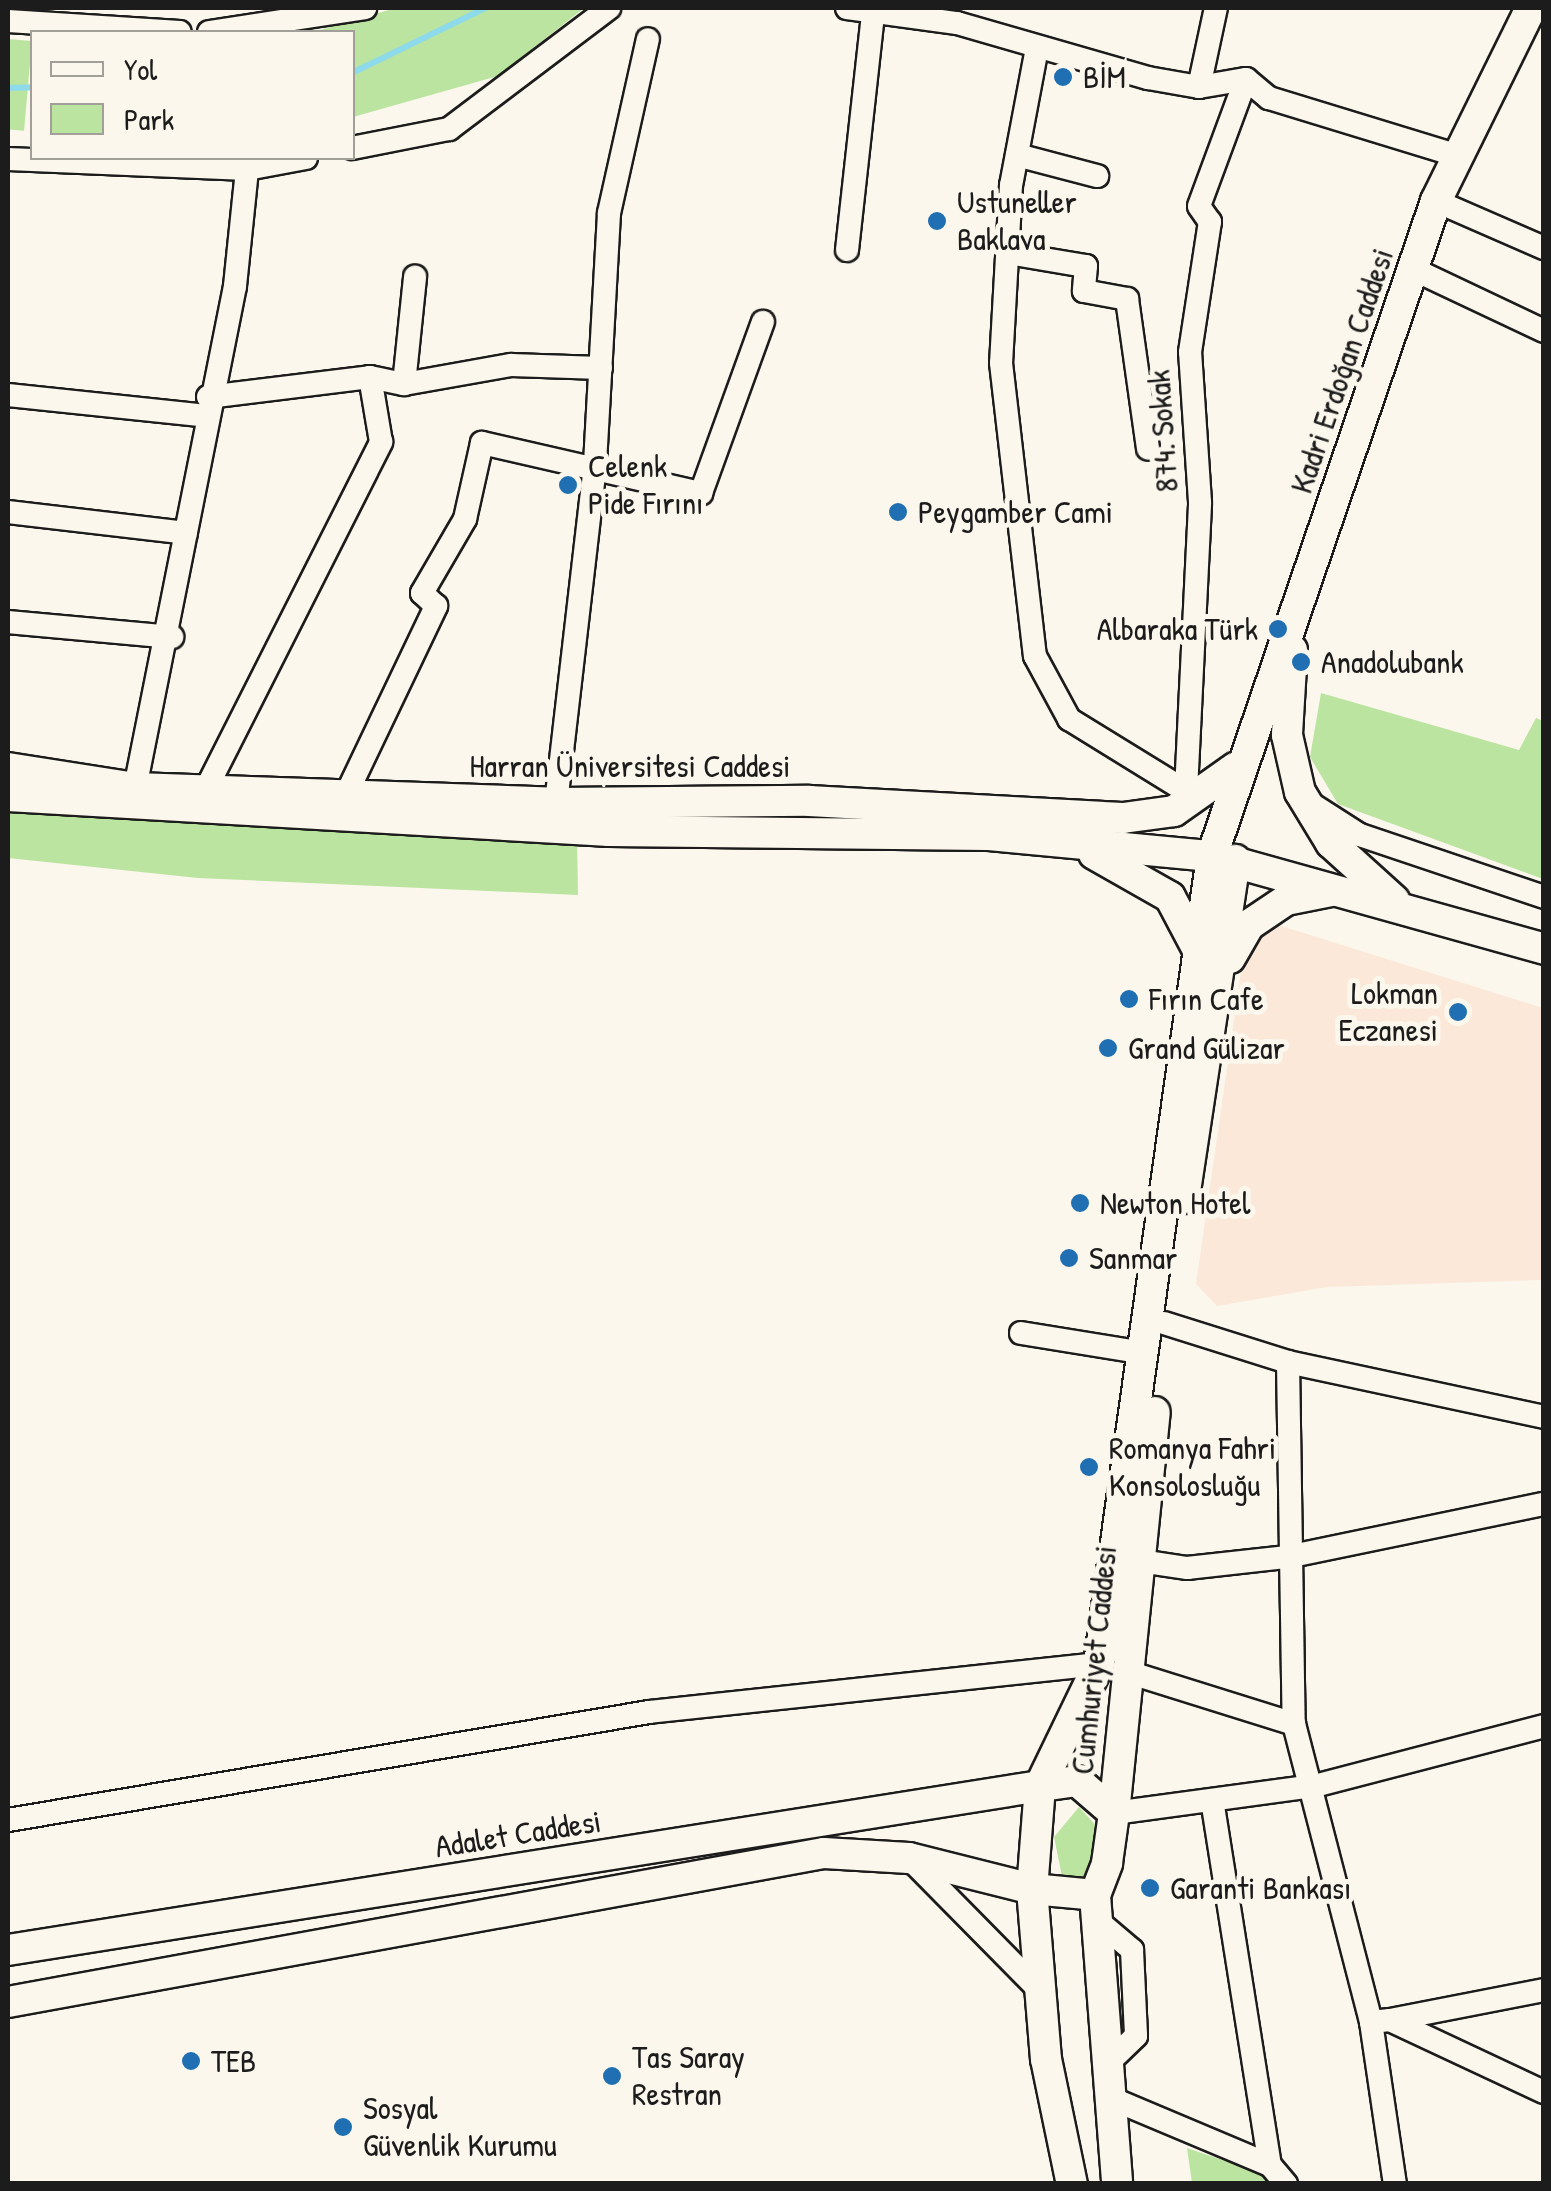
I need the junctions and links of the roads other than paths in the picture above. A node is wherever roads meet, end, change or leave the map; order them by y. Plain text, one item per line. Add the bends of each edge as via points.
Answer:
1 (365, 8) edge
2 (608, 8) edge
3 (847, 8) edge
4 (1216, 8) edge
5 (1531, 8) edge
6 (873, 14) junction
7 (959, 15) edge
8 (73, 16) edge
9 (8, 21) edge
10 (167, 30) edge
11 (222, 30) edge
12 (648, 39) dead end
13 (1038, 48) junction
14 (1246, 80) junction
15 (1199, 88) junction
16 (355, 147) edge
17 (1017, 155) junction
18 (1456, 155) junction
19 (8, 160) edge
20 (296, 160) edge
21 (248, 170) junction
22 (1097, 176) dead end
23 (1436, 201) junction
24 (1544, 248) edge
25 (846, 250) dead end
26 (1008, 253) junction
27 (1416, 270) junction
28 (415, 277) dead end
29 (763, 322) dead end
30 (1544, 331) edge
31 (602, 368) junction
32 (370, 377) junction
33 (404, 384) junction
34 (8, 395) edge
35 (207, 407) junction
36 (1148, 449) dead end
37 (595, 464) junction
38 (8, 512) edge
39 (186, 533) junction
40 (8, 622) edge
41 (1294, 622) junction
42 (172, 637) junction
43 (1238, 766) junction
44 (8, 768) edge
45 (136, 788) junction
46 (206, 789) junction
47 (1300, 792) junction
48 (8, 796) edge
49 (345, 797) junction
50 (556, 803) junction
51 (998, 836) junction
52 (1224, 858) junction
53 (1339, 890) junction
54 (1544, 897) edge
55 (1394, 901) junction
56 (1544, 950) edge
57 (1211, 960) junction
58 (1164, 1324) junction
59 (1022, 1333) dead end
60 (1144, 1353) junction
61 (1288, 1362) junction
62 (1544, 1418) edge
63 (1544, 1504) edge
64 (1288, 1558) junction
65 (1140, 1560) junction
66 (1114, 1668) junction
67 (1294, 1724) junction
68 (1544, 1726) edge
69 (1040, 1786) junction
70 (1314, 1786) junction
71 (1213, 1806) junction
72 (1114, 1813) junction
73 (8, 1820) edge
74 (908, 1858) junction
75 (1032, 1889) junction
76 (1096, 1908) junction
77 (8, 1950) edge
78 (1544, 1990) edge
79 (1044, 1995) junction
80 (8, 2002) edge
81 (1381, 2021) junction
82 (1544, 2092) edge
83 (1115, 2100) junction
84 (1270, 2165) junction
85 (1072, 2184) edge
86 (1117, 2184) edge
87 (1286, 2184) edge
88 (1395, 2184) edge

1 - 11 street
2 - 16 street via 449,128
3 - 6 street
4 - 15 street
5 - 18 main road, Kadri Erdoğan Caddesi
6 - 7 street
6 - 25 street
7 - 13 street
8 - 9 street
8 - 10 street
12 - 31 street via 609,213
13 - 15 street
13 - 17 street
14 - 15 street
14 - 18 street via 1270,98
14 - 26 street, 874. Sokak via 1200,206 1210,222 1190,352 1200,502 1186,790 1083,730 1039,668 1002,384
17 - 22 street
17 - 26 street
18 - 23 main road, Kadri Erdoğan Caddesi
19 - 21 street
20 - 21 street
21 - 35 street via 235,286
23 - 24 street
23 - 27 main road, Kadri Erdoğan Caddesi
26 - 36 street via 1086,266 1084,291 1126,299
27 - 30 street
27 - 41 main road, Kadri Erdoğan Caddesi
28 - 33 street
29 - 37 street via 701,493
31 - 33 street via 511,364
31 - 37 street
32 - 33 street
32 - 35 street
32 - 46 street via 381,442
34 - 35 street
35 - 39 street
37 - 49 street via 482,443 464,519 441,575 431,572 422,593 436,606
37 - 50 street
38 - 39 street
39 - 42 street via 164,623
40 - 42 street
41 - 43 main road, Kadri Erdoğan Caddesi
41 - 47 main road via 1287,735
42 - 45 street
43 - 50 main road, Harran Üniversitesi Caddesi via 1204,797 1154,817 809,801
43 - 52 main road, Cumhuriyet Caddesi
44 - 45 main road, Harran Üniversitesi Caddesi
45 - 46 main road, Harran Üniversitesi Caddesi
46 - 49 main road, Harran Üniversitesi Caddesi
47 - 54 street via 1360,835
47 - 55 main road via 1331,843
48 - 51 main road, Harran Üniversitesi Caddesi via 609,831
49 - 50 main road, Harran Üniversitesi Caddesi
51 - 52 main road
51 - 57 main road via 1099,854 1140,876 1183,913
52 - 53 main road
52 - 57 main road, Cumhuriyet Caddesi
53 - 55 main road
53 - 57 main road via 1286,900
55 - 56 main road
57 - 58 main road, Cumhuriyet Caddesi
57 - 60 main road, Cumhuriyet Caddesi
58 - 61 street
58 - 65 main road, Cumhuriyet Caddesi
59 - 60 street
60 - 66 main road, Cumhuriyet Caddesi
61 - 62 street
61 - 64 street
63 - 64 street
64 - 65 street via 1187,1568
64 - 67 street
65 - 66 main road, Cumhuriyet Caddesi
66 - 67 street
66 - 69 main road, Cumhuriyet Caddesi
66 - 72 main road, Cumhuriyet Caddesi
66 - 73 street via 649,1712
67 - 70 street
68 - 70 street
69 - 72 main road, Adalet Caddesi via 1077,1781
69 - 75 main road
69 - 77 main road, Adalet Caddesi
70 - 71 street
70 - 81 street
71 - 72 street
71 - 84 street
72 - 76 main road, Cumhuriyet Caddesi
74 - 75 main road
74 - 79 street
74 - 80 main road via 824,1853
75 - 76 main road
75 - 79 main road
76 - 83 main road
78 - 81 street
79 - 85 main road via 1046,2059
81 - 82 street
81 - 88 street
83 - 84 street
83 - 86 main road
84 - 87 street

